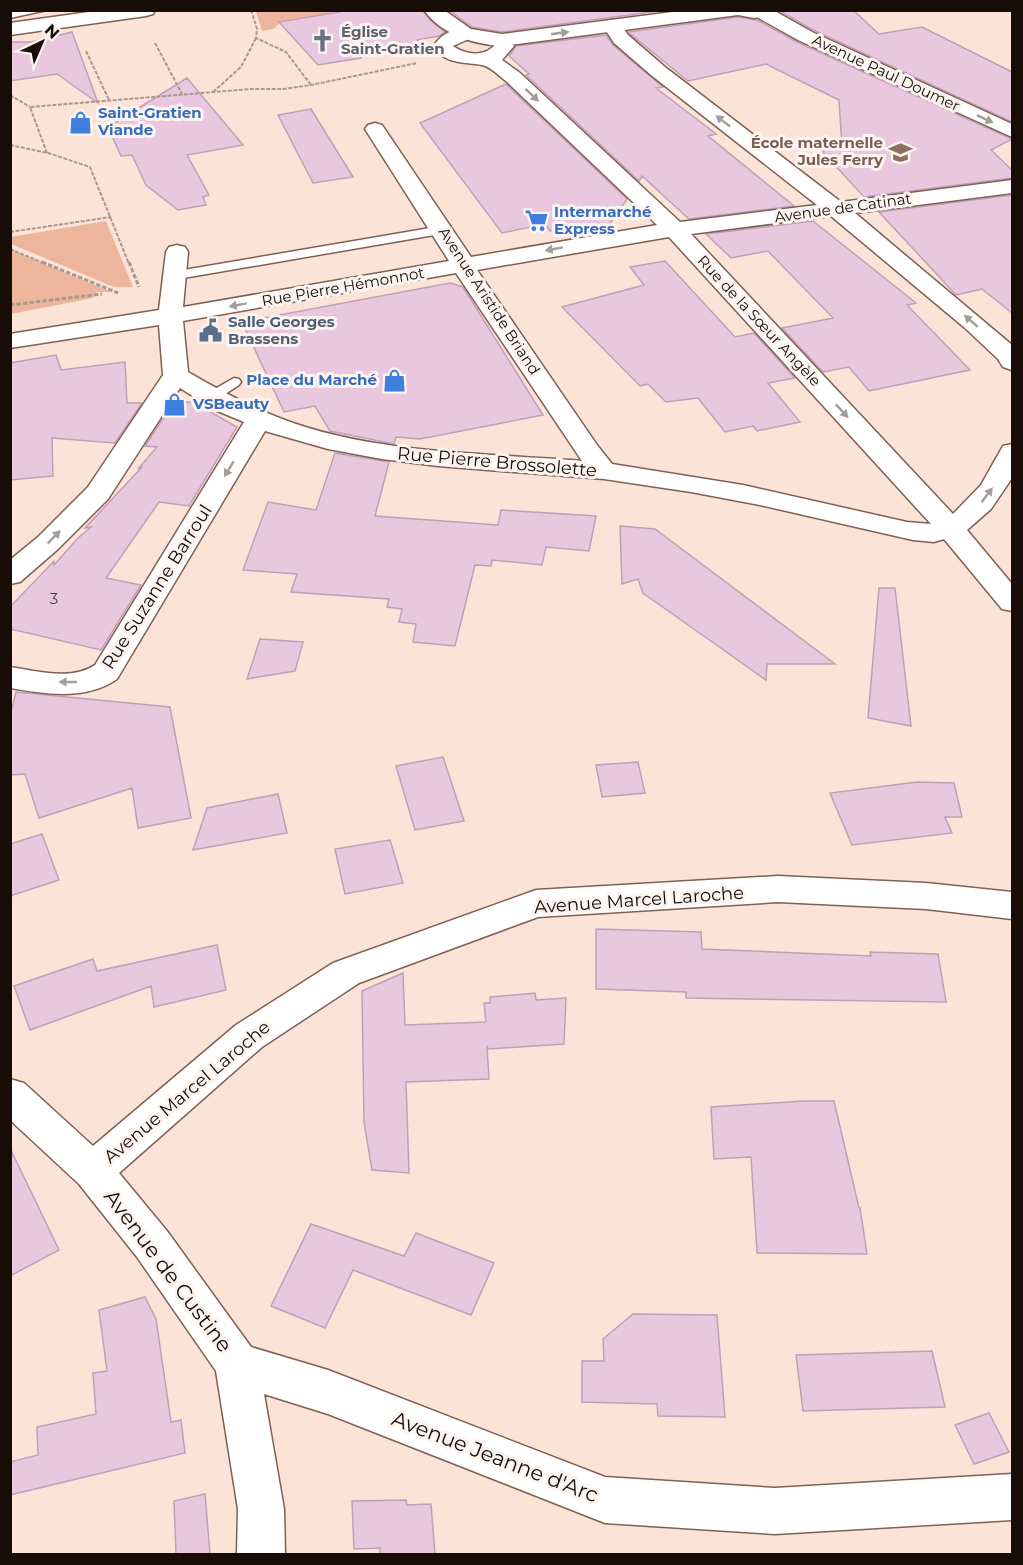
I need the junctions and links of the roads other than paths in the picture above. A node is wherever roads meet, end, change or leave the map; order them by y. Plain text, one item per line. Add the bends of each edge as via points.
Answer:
1 (42, 10) edge
2 (433, 10) edge
3 (735, 10) edge
4 (740, 10) edge
5 (145, 11) edge
6 (766, 11) edge
7 (10, 15) edge
8 (77, 16) edge
9 (612, 26) junction
10 (10, 29) edge
11 (464, 34) junction
12 (502, 40) junction
13 (487, 58) junction
14 (375, 129) dead end
15 (1012, 131) edge
16 (1012, 186) edge
17 (835, 209) junction
18 (674, 229) junction
19 (442, 230) junction
20 (177, 252) dead end
21 (463, 266) junction
22 (172, 276) junction
23 (153, 310) junction
24 (10, 340) edge
25 (1012, 362) edge
26 (176, 375) junction
27 (234, 382) dead end
28 (211, 397) junction
29 (259, 418) junction
30 (1012, 452) edge
31 (604, 471) junction
32 (951, 529) junction
33 (10, 575) edge
34 (1012, 602) edge
35 (10, 677) edge
36 (1012, 906) edge
37 (10, 1095) edge
38 (93, 1171) junction
39 (237, 1364) junction
40 (1012, 1497) edge
41 (261, 1554) edge

1 - 7 lane
2 - 11 street
3 - 9 street
4 - 6 street
5 - 8 street
6 -> 15 street, Avenue Paul Doumer via 805,36
8 - 10 street
12 -> 9 street
17 -> 9 street via 658,71
11 - 12 street
11 - 13 street via 444,44 447,53 468,59
12 - 13 street via 503,50
13 -> 18 street, Rue de la Sœur Angèle via 513,77
14 - 19 street, Avenue Aristide Briand
16 - 17 street, Avenue de Catinat
17 - 18 street, Avenue de Catinat
25 -> 17 street via 975,323
18 -> 21 street, Rue Pierre Hémonnot
18 -> 32 street, Rue de la Sœur Angèle
19 - 21 street, Avenue Aristide Briand
19 - 22 lane
20 - 22 street
21 -> 23 street, Rue Pierre Hémonnot
21 - 31 street, Avenue Aristide Briand
22 - 23 street
23 - 24 street, Rue Pierre Hémonnot
23 - 26 street
26 - 28 street, Rue Pierre Brossolette
33 -> 26 street via 98,493
27 - 28 lane
28 - 29 street, Rue Pierre Brossolette
29 - 31 street, Rue Pierre Brossolette via 366,450
29 -> 35 street, Rue Suzanne Barroul via 106,672 90,681 70,683
32 -> 30 street via 984,498
31 - 32 street, Rue Pierre Brossolette via 743,493 912,531 933,533
32 - 34 street, Rue de la Sœur Angèle
36 - 38 street, Avenue Marcel Laroche via 926,896 778,889 536,904 346,973 249,1036
37 - 38 street, Avenue de Custine
38 - 39 street, Avenue de Custine via 152,1244
39 - 40 street, Avenue Jeanne d'Arc via 328,1392 605,1500 776,1511
39 - 41 street, Avenue de Custine via 261,1509

